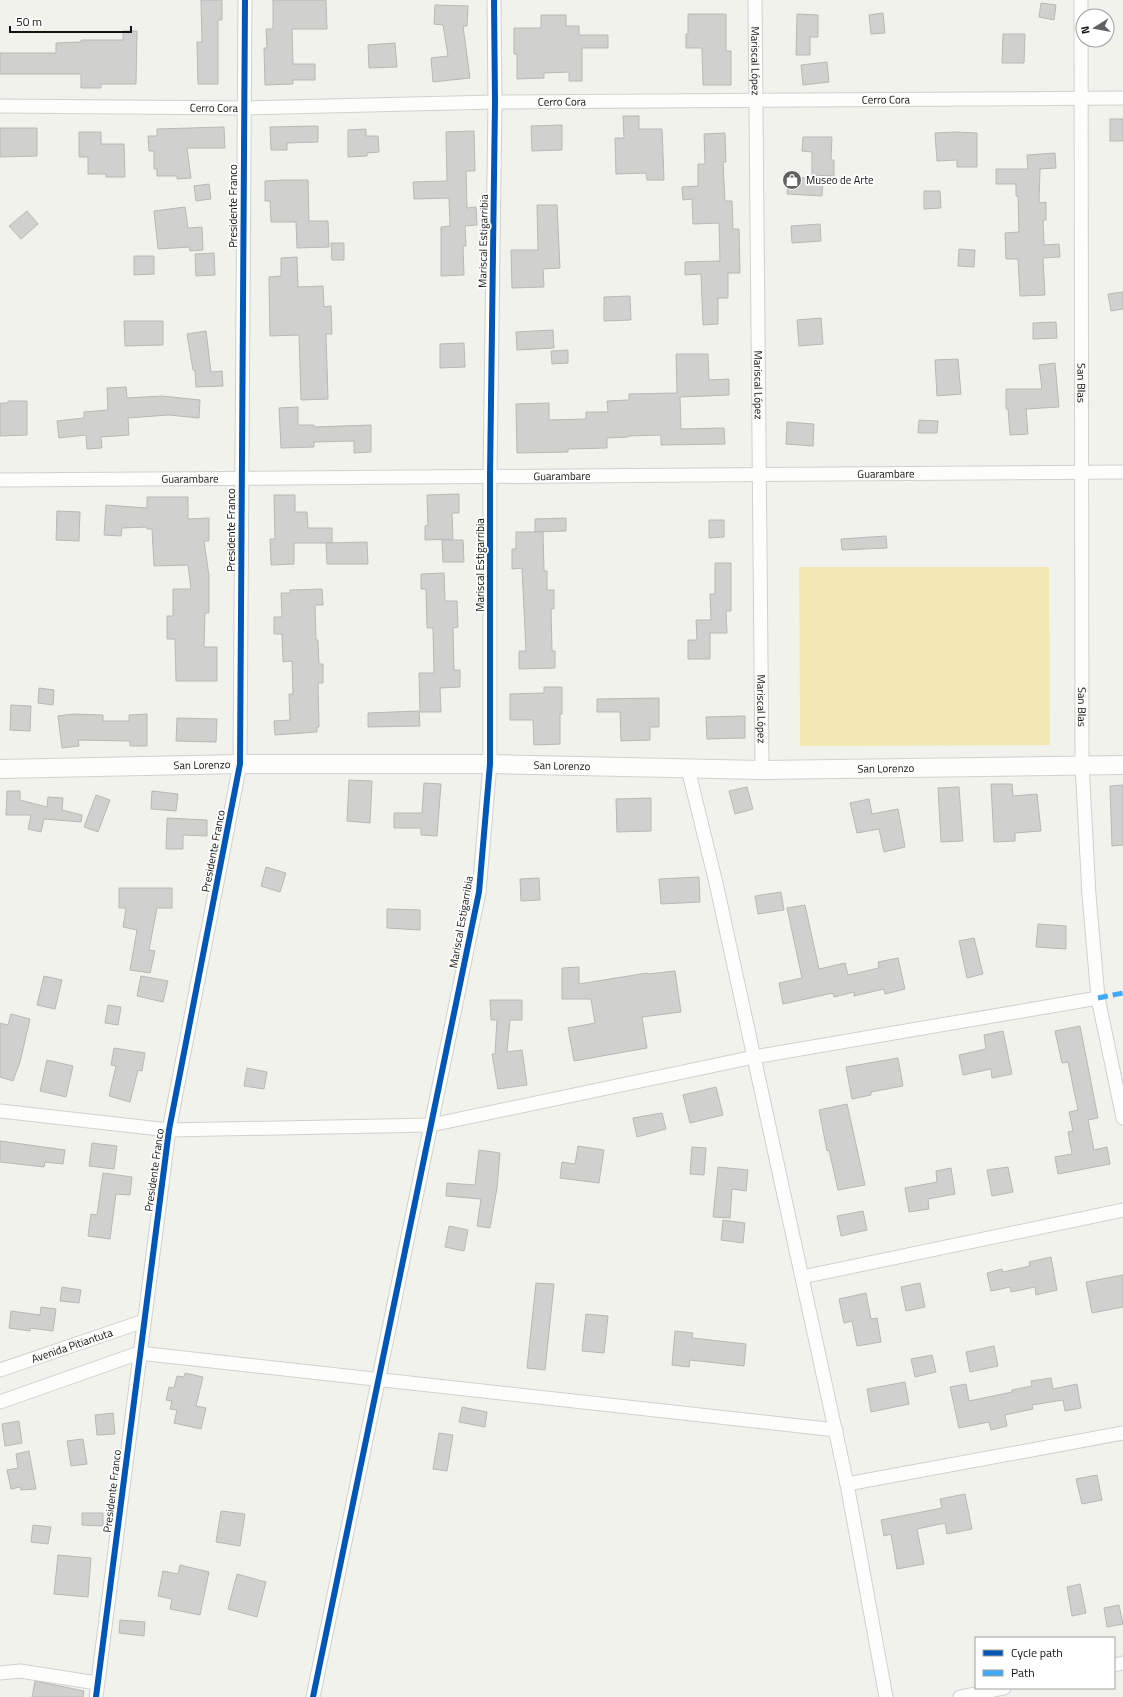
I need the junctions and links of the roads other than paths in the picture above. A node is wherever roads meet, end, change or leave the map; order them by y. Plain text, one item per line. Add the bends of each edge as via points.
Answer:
1 (245, 0) edge
2 (494, 0) edge
3 (755, 0) edge
4 (1081, 0) edge
5 (1081, 98) junction
6 (1123, 98) edge
7 (757, 100) junction
8 (495, 102) junction
9 (0, 106) edge
10 (244, 108) junction
11 (1082, 472) junction
12 (1123, 472) edge
13 (760, 474) junction
14 (490, 476) junction
15 (241, 477) junction
16 (0, 480) edge
17 (240, 764) junction
18 (490, 764) junction
19 (1082, 765) junction
20 (1123, 765) edge
21 (0, 769) edge
22 (688, 769) junction
23 (762, 770) junction
24 (1098, 998) junction
25 (754, 1057) junction
26 (0, 1111) edge
27 (1123, 1118) edge
28 (430, 1125) junction
29 (169, 1130) junction
30 (1123, 1210) edge
31 (802, 1277) junction
32 (144, 1321) junction
33 (139, 1353) junction
34 (0, 1370) edge
35 (378, 1379) junction
36 (0, 1402) edge
37 (836, 1430) junction
38 (1123, 1433) edge
39 (847, 1484) junction
40 (0, 1673) edge
41 (97, 1683) junction
42 (999, 1689) edge
43 (96, 1697) edge
44 (313, 1697) edge
45 (886, 1697) edge
46 (960, 1697) edge

1 - 10 street, Presidente Franco
2 - 8 street, Mariscal Estigarribia
3 - 7 street, Mariscal López
4 - 5 street, San Blas
5 - 6 street, Cerro Cora
5 - 7 street, Cerro Cora
5 - 11 street, San Blas
7 - 8 street, Cerro Cora
7 - 13 street, Mariscal López
8 - 10 street, Cerro Cora
8 - 14 street, Mariscal Estigarribia
9 - 10 street, Cerro Cora
10 - 15 street, Presidente Franco
11 - 12 street, Guarambare
11 - 13 street, Guarambare
11 - 19 street, San Blas
13 - 14 street, Guarambare
13 - 23 street, Mariscal López
14 - 15 street, Guarambare
14 - 18 street, Mariscal Estigarribia
15 - 16 street, Guarambare
15 - 17 street, Presidente Franco
17 - 18 street, San Lorenzo
17 - 21 street, San Lorenzo
17 - 29 street, Presidente Franco
18 - 22 street, San Lorenzo
18 - 28 street, Mariscal Estigarribia via 479,892
19 - 20 street, San Lorenzo
19 - 23 street, San Lorenzo
19 - 24 street, San Blas
22 - 23 street, San Lorenzo
22 - 25 street
24 - 25 street
24 - 27 street, San Blas
25 - 28 street
25 - 31 street
26 - 29 street
28 - 29 street
28 - 35 street, Mariscal Estigarribia
29 - 32 street, Presidente Franco
30 - 31 street
31 - 37 street
32 - 33 street, Presidente Franco
32 - 34 street, Avenida Pitiantuta
33 - 35 street
33 - 36 street
33 - 41 street, Presidente Franco
35 - 37 street
35 - 44 street, Mariscal Estigarribia
37 - 39 street
38 - 39 street
39 - 45 street
40 - 41 street via 20,1671
41 - 43 street, Presidente Franco
42 - 46 street

